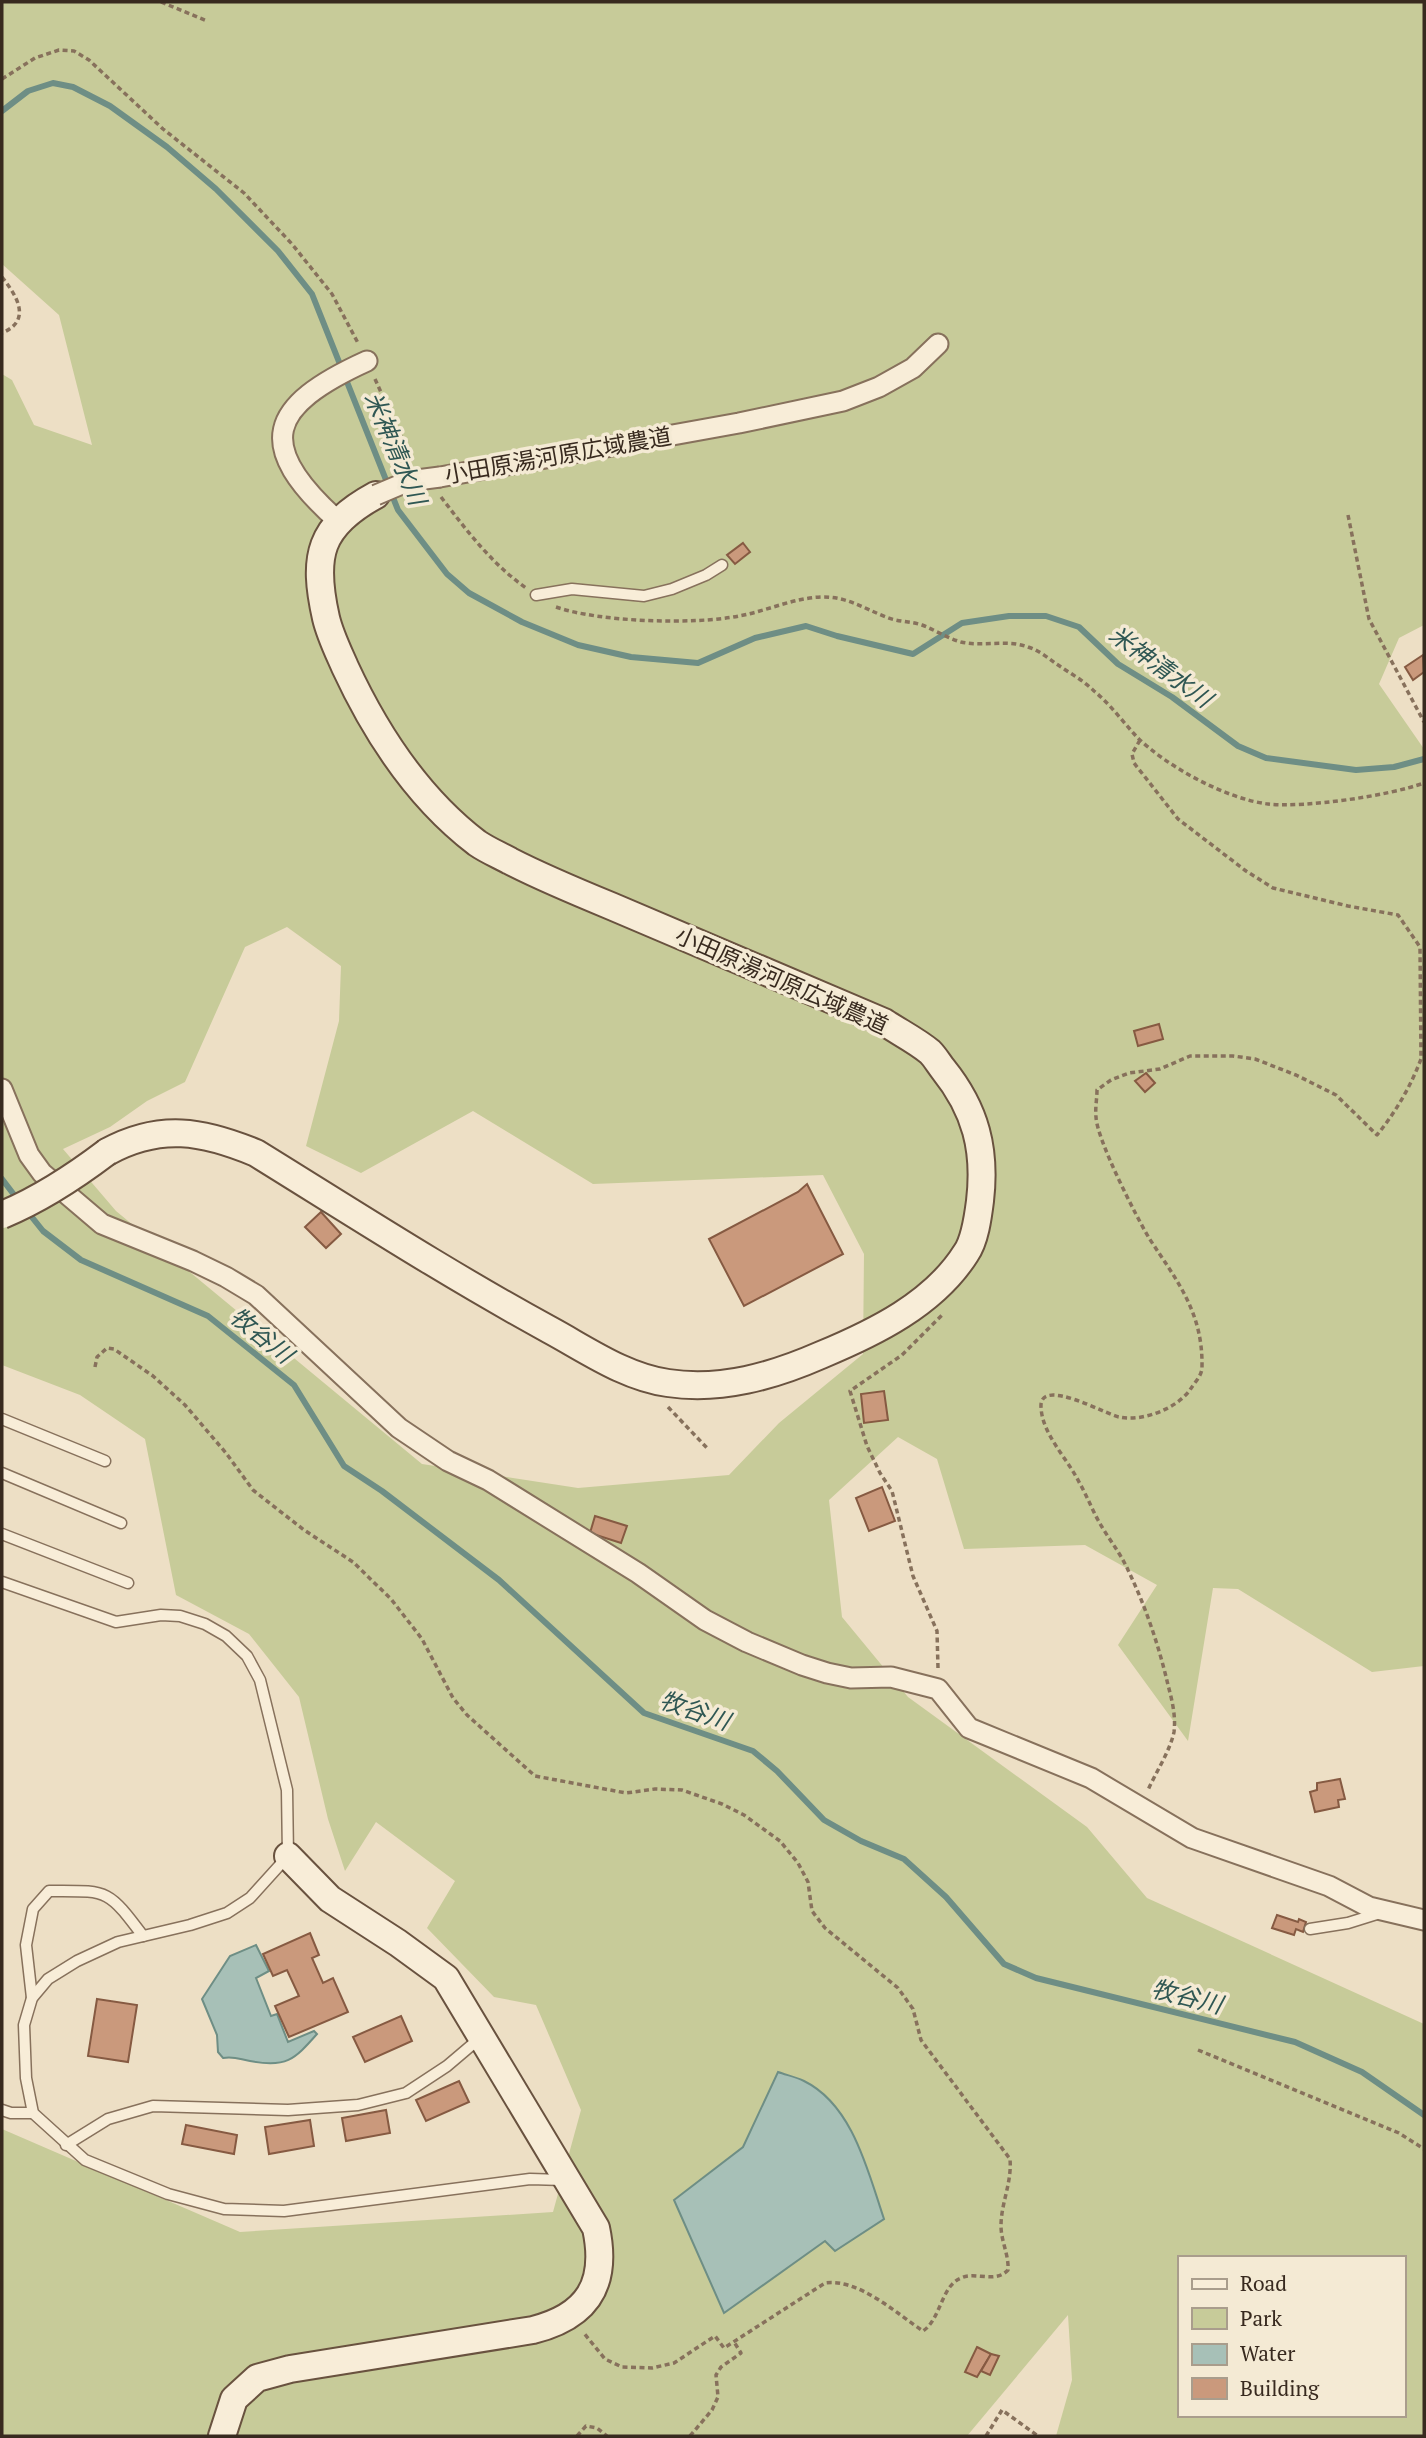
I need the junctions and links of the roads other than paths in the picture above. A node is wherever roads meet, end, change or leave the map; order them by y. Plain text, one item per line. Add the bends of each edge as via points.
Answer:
1 (938, 344) dead end
2 (363, 363) road end
3 (376, 495) joint
4 (338, 521) junction
5 (722, 565) dead end
6 (536, 595) road end
7 (2, 1089) edge
8 (2, 1215) edge
9 (2, 1419) edge
10 (105, 1461) dead end
11 (2, 1473) edge
12 (121, 1522) dead end
13 (2, 1534) edge
14 (2, 1582) edge
15 (128, 1583) dead end
16 (288, 1856) junction
17 (1384, 1912) junction
18 (1424, 1920) edge
19 (1310, 1929) dead end
20 (143, 1936) junction
21 (32, 1998) junction
22 (482, 2036) junction
23 (2, 2110) edge
24 (33, 2113) junction
25 (66, 2145) junction
26 (567, 2180) junction
27 (222, 2436) edge

1 - 3 street, 小田原湯河原広域農道, bridge via 913,368 843,401 439,485 409,481
2 - 4 street via 311,391 289,413 283,427 285,457 295,476
3 - 4 street, 小田原湯河原広域農道
4 - 8 street, 小田原湯河原広域農道, bridge via 324,544 319,565 328,626 357,693 389,747 438,809 479,845 536,874 884,1022 930,1053 959,1088 975,1122 982,1187 968,1251 930,1293 869,1335 790,1368 704,1387 659,1381 622,1369 429,1260 256,1153 228,1141 197,1134 146,1135 107,1152 54,1190
5 - 6 lane via 672,589 644,596 572,589
7 - 17 street via 29,1155 42,1173 102,1224 226,1277 256,1295 382,1414 432,1451 488,1480 705,1620 827,1673 891,1677 938,1689 969,1728 1070,1768 1192,1838 1329,1886
9 - 10 lane
11 - 12 lane
13 - 15 lane
14 - 16 lane via 116,1622 180,1616 205,1624 233,1642 260,1680 287,1790
16 - 20 lane via 250,1898 227,1913
16 - 22 street via 330,1899 446,1978
17 - 18 street
17 - 19 lane
20 - 21 lane via 77,1961 48,1979
20 - 21 lane via 118,1903 99,1891 49,1891 33,1909 26,1945
21 - 24 lane via 24,2025
22 - 25 lane via 406,2093 358,2105 288,2110 153,2106 108,2119
22 - 26 street
23 - 24 lane
24 - 25 lane
25 - 26 lane via 85,2160 167,2194 224,2209 284,2211 530,2179
26 - 27 street via 596,2228 601,2250 592,2290 578,2310 556,2324 533,2330 257,2378 234,2399

